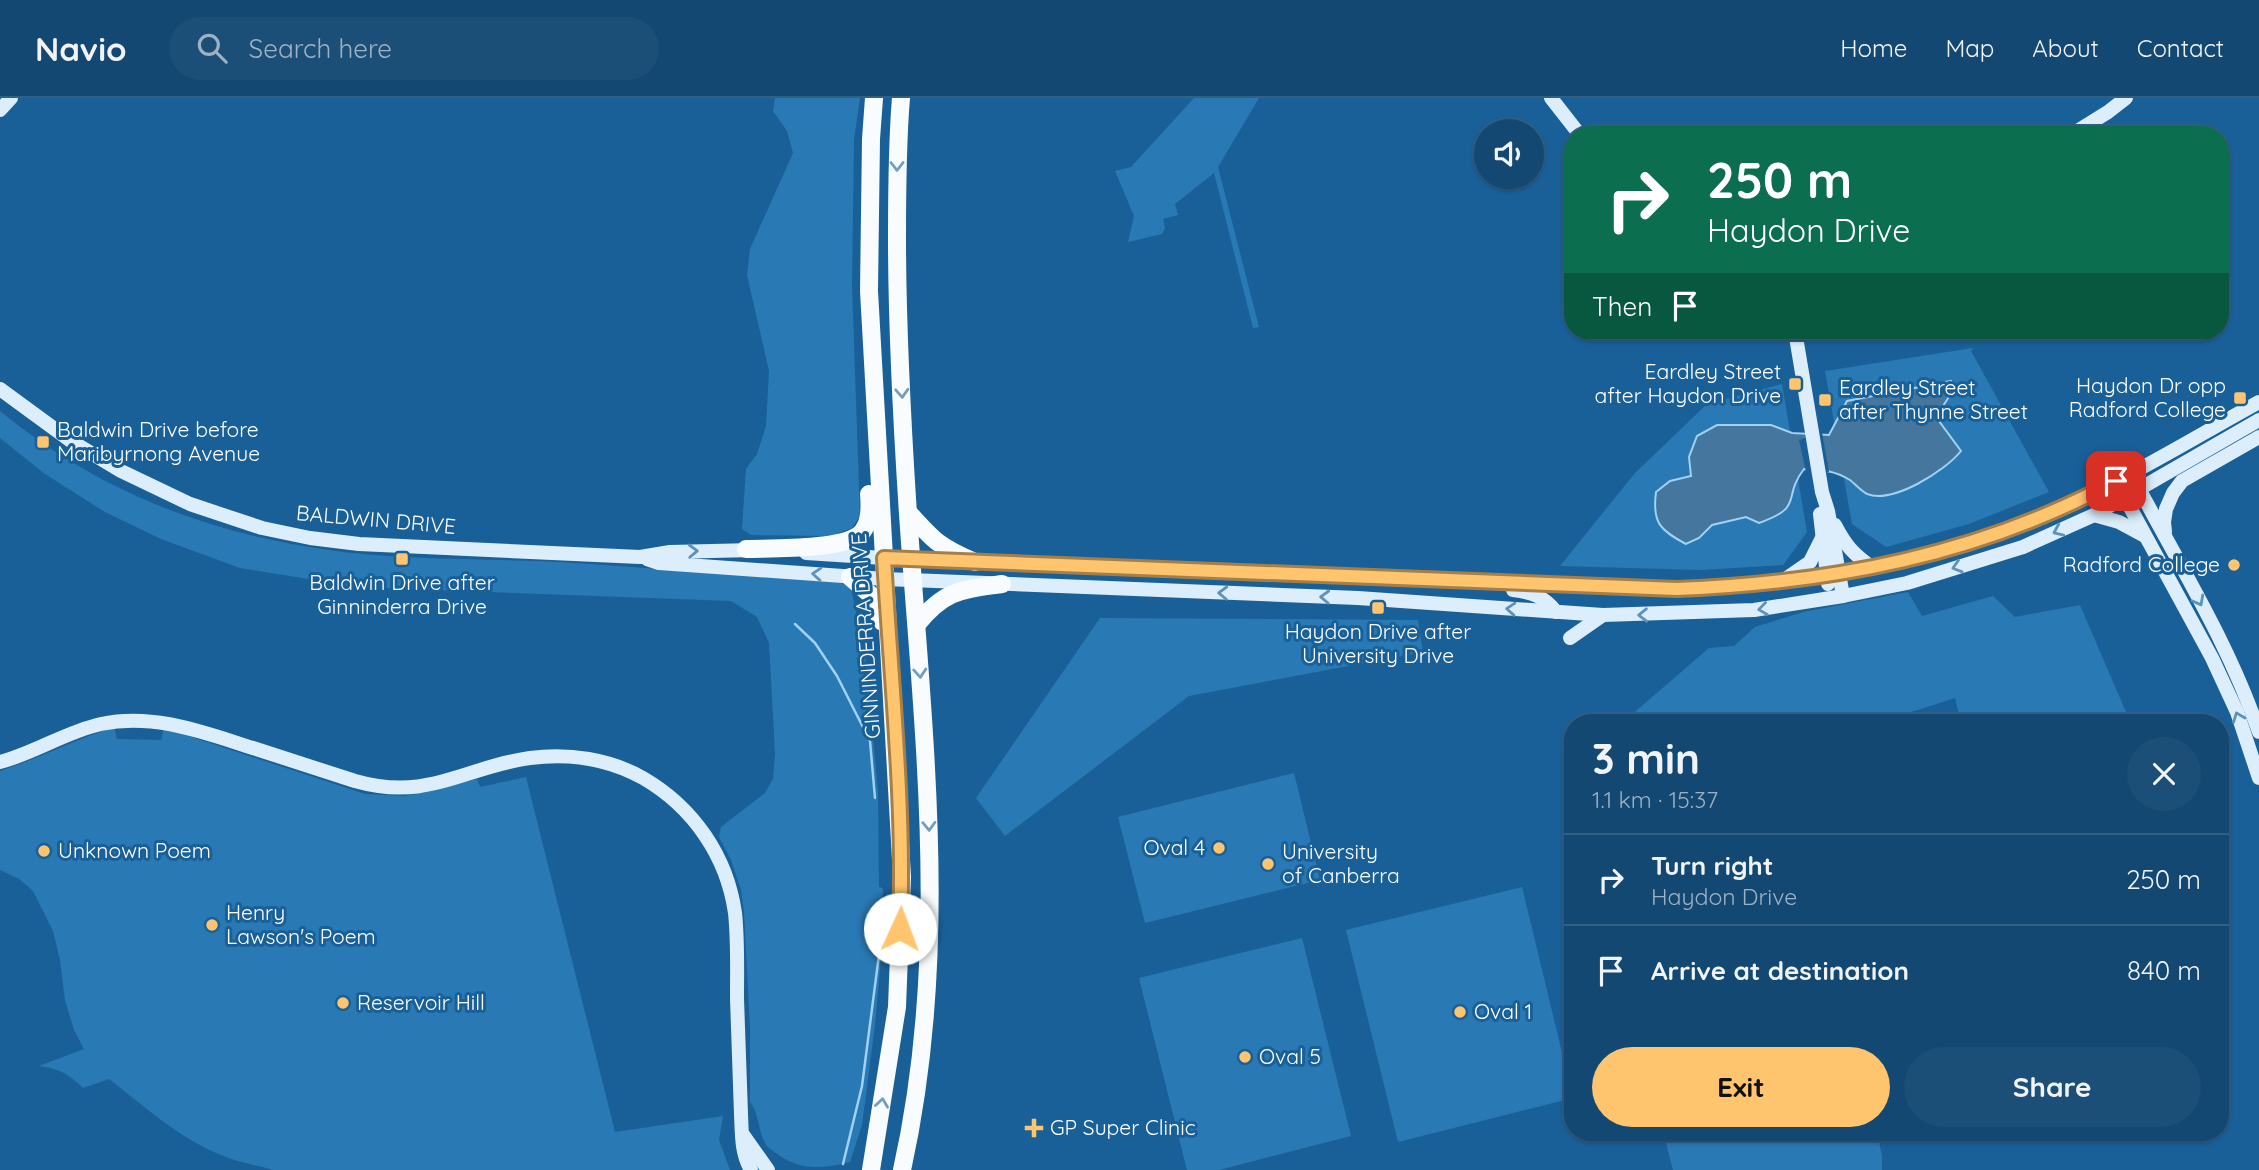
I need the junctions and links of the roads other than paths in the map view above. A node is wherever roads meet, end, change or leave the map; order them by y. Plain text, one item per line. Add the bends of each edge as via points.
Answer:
1 (11, 98) edge
2 (874, 98) edge
3 (901, 98) edge
4 (1551, 98) edge
5 (2126, 98) edge
6 (0, 110) edge
7 (1573, 126) edge
8 (2085, 126) edge
9 (869, 291) junction
10 (1796, 340) edge
11 (0, 377) edge
12 (0, 389) edge
13 (17, 400) junction
14 (2259, 402) edge
15 (2253, 424) edge
16 (2259, 437) edge
17 (2130, 472) junction
18 (2116, 481) junction
19 (2140, 490) junction
20 (1822, 492) junction
21 (2125, 498) junction
22 (1828, 511) junction
23 (908, 512) junction
24 (2094, 515) junction
25 (2154, 515) junction
26 (2146, 537) junction
27 (1822, 538) junction
28 (2166, 541) junction
29 (746, 550) junction
30 (640, 557) junction
31 (884, 558) junction
32 (912, 559) junction
33 (975, 562) junction
34 (1872, 568) junction
35 (1833, 575) junction
36 (850, 577) junction
37 (885, 579) junction
38 (913, 580) junction
39 (1463, 580) junction
40 (1783, 581) junction
41 (1002, 584) junction
42 (1586, 585) junction
43 (1837, 597) junction
44 (1556, 612) junction
45 (1603, 615) junction
46 (917, 624) junction
47 (1570, 638) dead end
48 (889, 651) junction
49 (2259, 732) edge
50 (0, 762) edge
51 (2259, 778) edge
52 (910, 1133) junction
53 (744, 1136) junction
54 (870, 1169) edge
55 (751, 1170) edge
56 (768, 1170) edge
57 (902, 1170) edge
58 (916, 1170) edge

1 - 6 main road
2 - 9 main road, GINNINDERRA DRIVE
3 -> 23 main road via 897,291
4 - 7 main road
5 - 8 main road
9 - 29 main road via 864,388 870,514 861,534 839,544
9 - 31 main road, GINNINDERRA DRIVE
10 - 20 main road
11 - 13 main road, BALDWIN DRIVE
12 - 13 main road, BALDWIN DRIVE
13 - 30 main road, BALDWIN DRIVE via 71,441 133,477 262,528 359,544
14 - 17 main road
15 - 19 main road, BALDWIN DRIVE
15 - 25 main road via 2235,445 2178,478 2160,497
16 - 28 main road via 2182,481 2166,509
17 - 18 main road
17 - 19 main road
18 - 21 main road
18 - 34 main road via 2021,525 1938,553
19 - 21 main road, BALDWIN DRIVE
19 - 25 main road
20 - 22 main road
20 - 27 main road
21 - 24 main road, BALDWIN DRIVE
21 - 26 main road
22 - 34 main road via 1844,543
22 - 35 main road
23 - 32 main road
23 - 33 main road via 947,551
24 - 26 main road
24 -> 43 main road, BALDWIN DRIVE via 2022,547 1907,583
25 - 28 main road
51 -> 26 main road via 2237,712
27 - 35 main road
27 - 40 main road via 1810,562
28 -> 49 main road via 2227,654
30 -> 29 main road, BALDWIN DRIVE
29 - 31 main road, BALDWIN DRIVE
36 -> 30 main road, BALDWIN DRIVE via 659,563
31 - 32 main road, BALDWIN DRIVE
31 - 37 main road, GINNINDERRA DRIVE
32 - 33 main road, BALDWIN DRIVE
32 - 38 main road
33 - 39 main road, BALDWIN DRIVE
34 - 35 main road
35 - 40 main road
35 - 43 main road
36 - 37 main road, BALDWIN DRIVE
36 - 48 main road via 875,601
37 - 38 main road, BALDWIN DRIVE
37 - 48 main road, GINNINDERRA DRIVE
38 - 41 main road, BALDWIN DRIVE
38 - 46 main road
39 - 42 main road
39 - 44 main road via 1485,589 1528,592 1547,600
40 - 42 main road via 1677,589
44 -> 41 main road, BALDWIN DRIVE via 1358,598
41 - 46 main road via 960,590 933,603
42 - 44 main road via 1566,591
43 -> 45 main road, BALDWIN DRIVE via 1754,610
44 - 45 main road, BALDWIN DRIVE
45 - 47 main road
46 -> 52 main road via 931,877 926,1005
54 -> 48 main road, GINNINDERRA DRIVE via 897,1007 902,877
50 - 53 main road via 90,727 142,720 181,725 381,787 433,785 545,756 600,761 639,776 693,819 716,853 730,891 736,931
52 - 57 main road
52 - 58 main road
53 - 55 main road via 743,1152
53 - 56 main road

